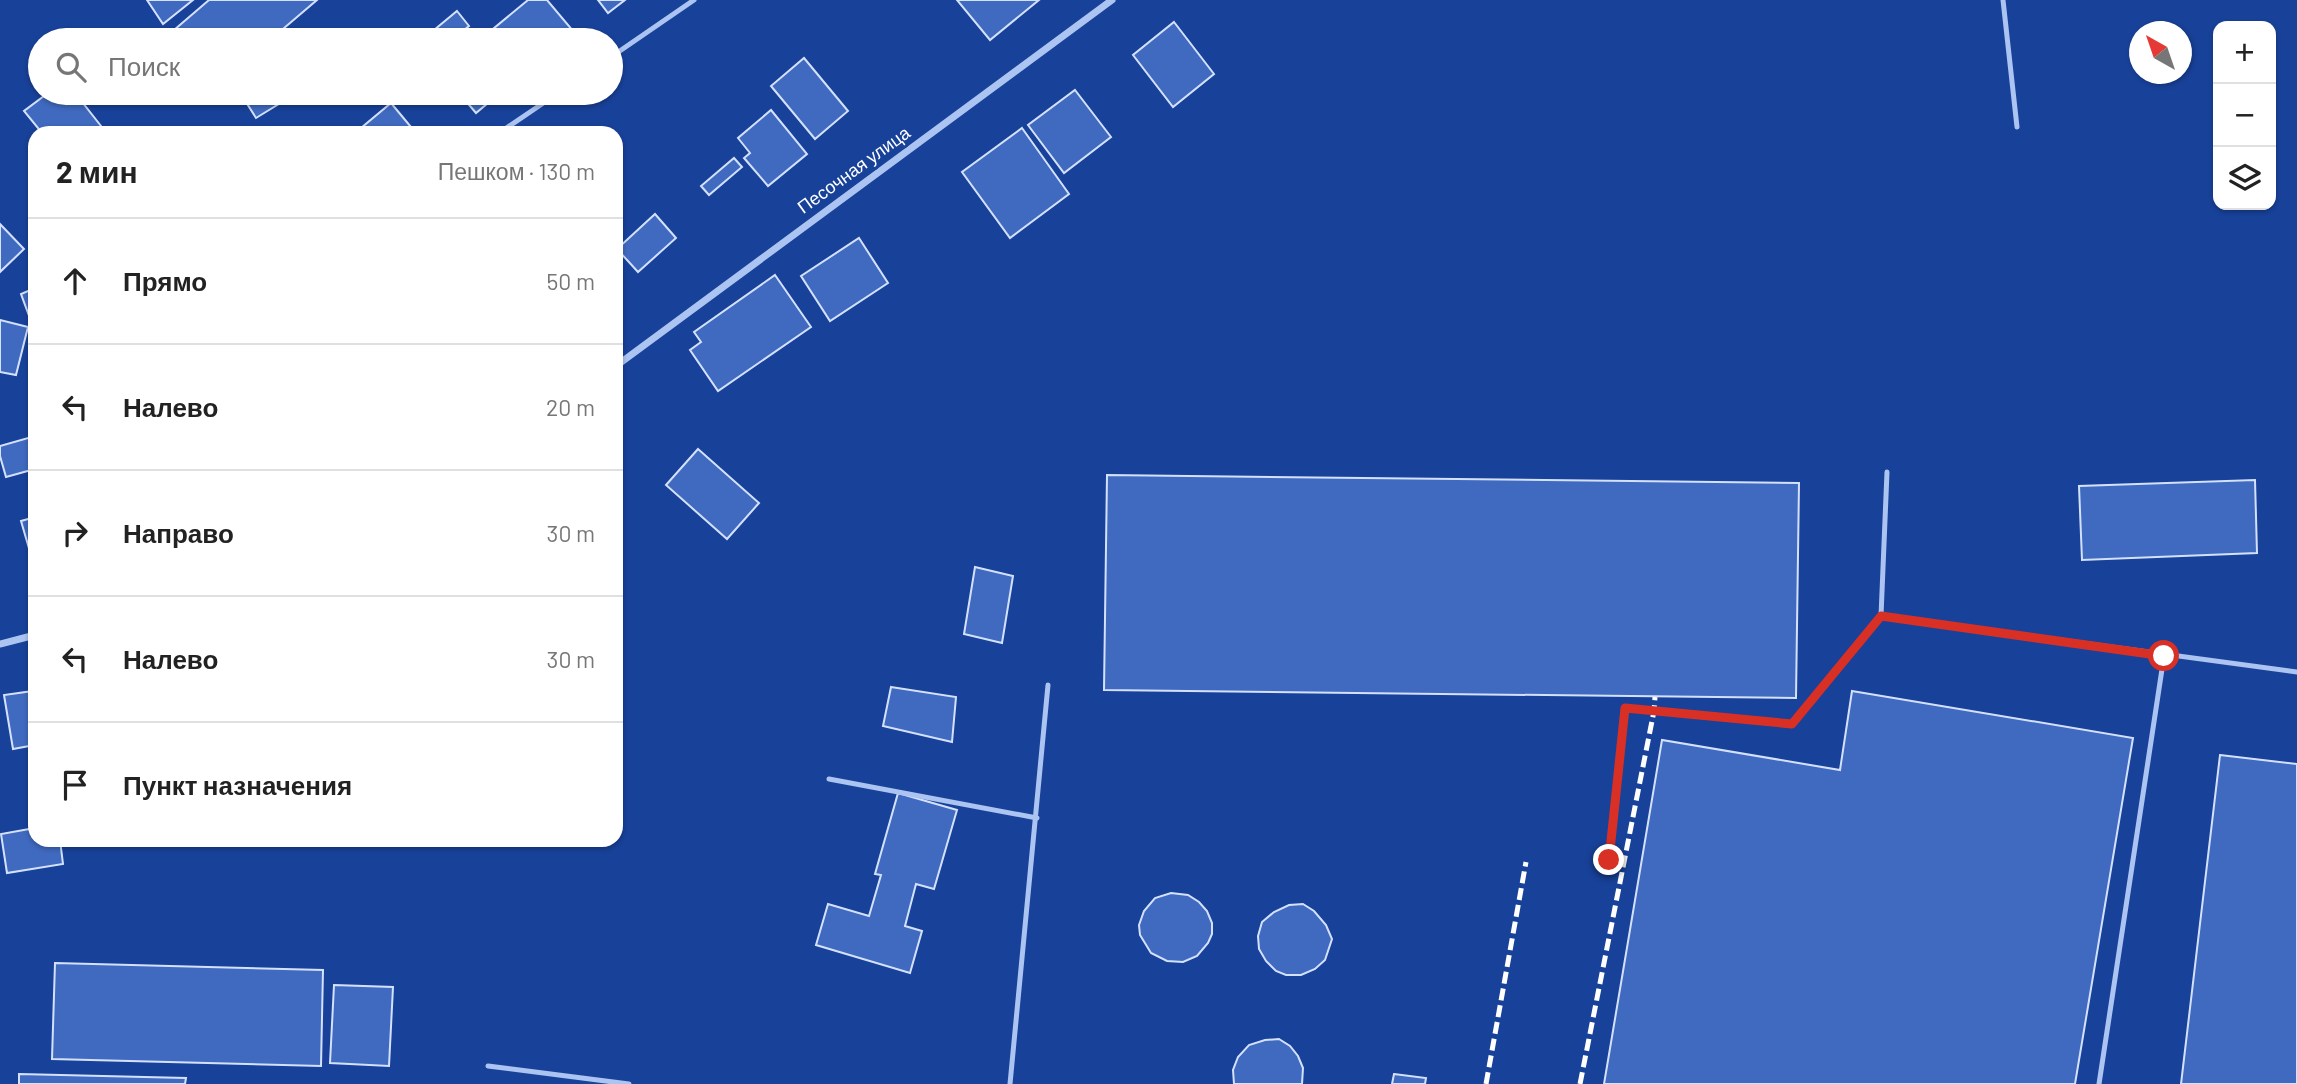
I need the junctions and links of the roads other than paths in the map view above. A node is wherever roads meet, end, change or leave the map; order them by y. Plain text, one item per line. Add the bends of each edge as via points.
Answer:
1 (694, 0) edge
2 (1112, 0) edge
3 (2003, 0) edge
4 (623, 49) edge
5 (540, 105) edge
6 (509, 126) edge
7 (2017, 127) dead end
8 (623, 361) edge
9 (1887, 472) dead end
10 (1881, 616) junction
11 (28, 637) edge
12 (0, 644) edge
13 (2164, 656) junction
14 (2297, 672) edge
15 (1048, 685) dead end
16 (830, 779) dead end
17 (1037, 818) junction
18 (1609, 860) dead end
19 (488, 1066) dead end
20 (629, 1084) edge
21 (1010, 1084) edge
22 (2099, 1084) edge

1 - 4 lane
2 - 8 street, Песочная улица
3 - 7 lane
5 - 6 lane
9 - 10 lane
10 - 13 lane
10 - 18 lane via 1792,724 1625,708
11 - 12 street
13 - 14 lane
13 - 22 lane
15 - 17 lane
16 - 17 lane
17 - 21 lane
19 - 20 lane

